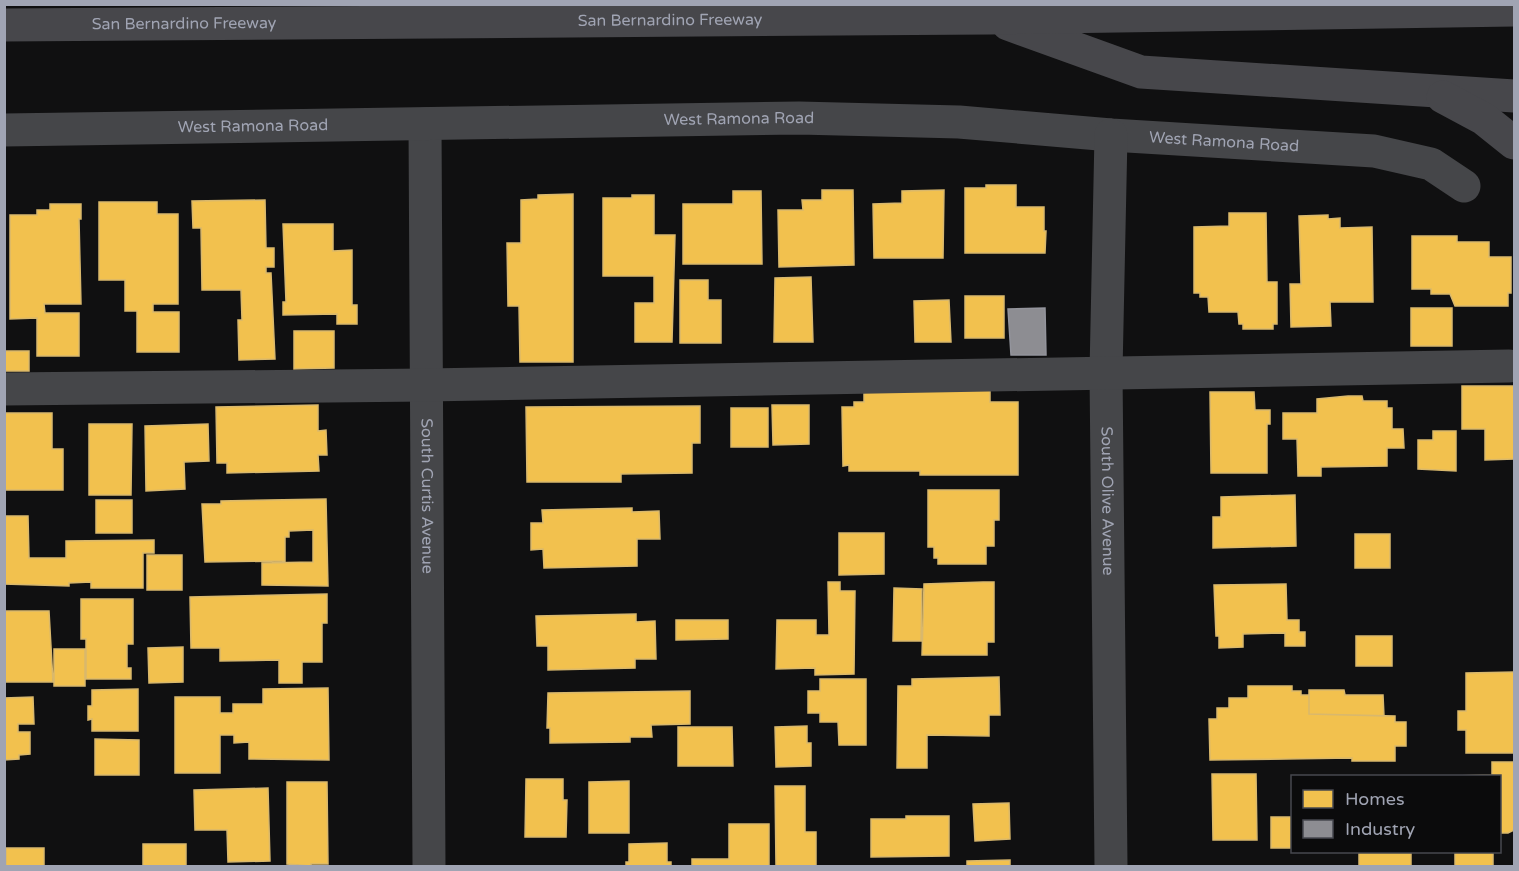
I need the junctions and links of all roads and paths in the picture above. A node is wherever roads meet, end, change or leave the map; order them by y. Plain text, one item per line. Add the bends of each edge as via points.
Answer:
1 (1515, 10) edge
2 (990, 18) junction
3 (4, 25) edge
4 (1436, 93) junction
5 (1515, 96) edge
6 (425, 124) junction
7 (4, 130) edge
8 (1111, 135) junction
9 (1515, 143) edge
10 (1464, 186) dead end
11 (1509, 366) dead end
12 (1106, 372) junction
13 (427, 385) junction
14 (4, 389) edge
15 (429, 867) edge
16 (1111, 867) edge

1 - 2 highway, San Bernardino Freeway
2 - 3 highway, San Bernardino Freeway
2 - 4 highway via 1141,72
4 - 5 highway
4 - 9 highway via 1484,119
6 - 7 street, West Ramona Road
6 - 8 street, West Ramona Road via 799,118 959,122
6 - 13 street, South Curtis Avenue
8 - 10 street, West Ramona Road via 1374,151 1431,164
8 - 12 street, South Olive Avenue
11 - 12 street
12 - 13 street
12 - 16 street, South Olive Avenue
13 - 14 street
13 - 15 street, South Curtis Avenue

